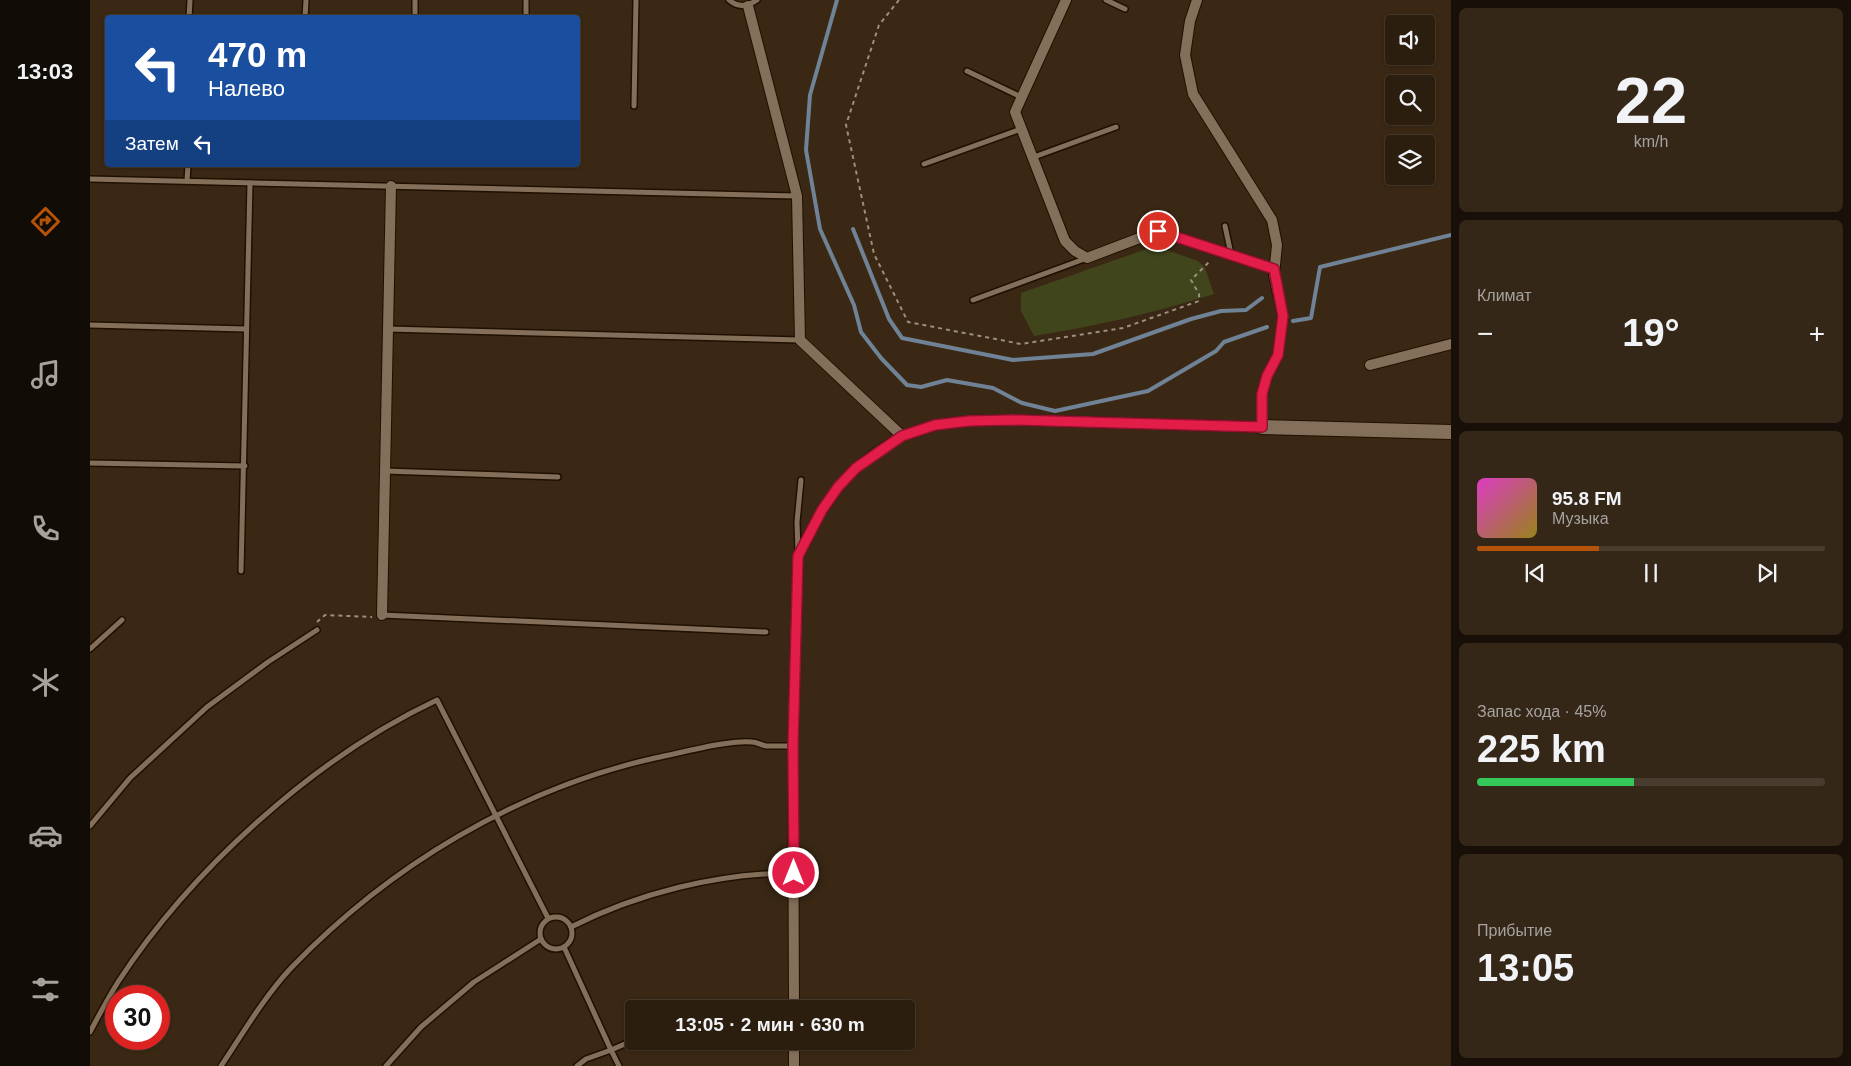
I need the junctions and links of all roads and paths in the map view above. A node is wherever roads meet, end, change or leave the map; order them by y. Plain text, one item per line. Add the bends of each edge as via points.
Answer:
1 (190, 0) edge
2 (306, 0) edge
3 (415, 0) edge
4 (526, 0) edge
5 (636, 0) edge
6 (729, 0) edge
7 (899, 0) edge
8 (1066, 0) edge
9 (1106, 0) edge
10 (1196, 0) edge
11 (753, 3) edge
12 (1125, 9) dead end
13 (189, 15) edge
14 (305, 15) edge
15 (415, 15) edge
16 (526, 15) edge
17 (967, 71) dead end
18 (1021, 97) junction
19 (634, 106) dead end
20 (1116, 128) dead end
21 (1022, 129) junction
22 (1034, 156) junction
23 (924, 164) dead end
24 (188, 167) edge
25 (90, 179) edge
26 (188, 181) junction
27 (250, 182) junction
28 (391, 186) junction
29 (797, 196) junction
30 (1226, 226) dead end
31 (1219, 251) junction
32 (1231, 255) junction
33 (1087, 258) junction
34 (1274, 269) junction
35 (973, 300) dead end
36 (90, 324) edge
37 (246, 328) junction
38 (388, 329) junction
39 (800, 340) junction
40 (1451, 344) edge
41 (1370, 366) dead end
42 (1262, 427) junction
43 (1451, 432) edge
44 (902, 436) junction
45 (90, 463) edge
46 (245, 466) junction
47 (385, 471) junction
48 (558, 477) dead end
49 (801, 480) dead end
50 (798, 556) junction
51 (241, 571) dead end
52 (382, 615) junction
53 (122, 620) dead end
54 (317, 630) joint
55 (766, 632) dead end
56 (90, 649) edge
57 (793, 746) junction
58 (496, 814) junction
59 (90, 826) edge
60 (794, 873) junction
61 (548, 918) junction
62 (571, 927) junction
63 (540, 940) junction
64 (564, 947) junction
65 (794, 1000) edge
66 (90, 1032) edge
67 (625, 1044) edge
68 (611, 1050) junction
69 (794, 1050) edge
70 (221, 1066) edge
71 (386, 1066) edge
72 (577, 1066) edge
73 (619, 1066) edge
74 (794, 1066) edge

1 - 13 lane
2 - 14 lane
3 - 15 lane
4 - 16 lane
5 - 19 lane
6 - 11 lane via 739,6
7 - 31 path via 879,25 846,125 874,254 908,322 1021,344 1123,328 1199,301 1191,280
8 - 18 street
9 - 12 lane
10 - 34 street via 1186,55 1193,94 1272,220 1277,245
11 - 29 street
17 - 18 lane
18 - 21 street via 1015,112
20 - 22 lane
21 - 22 street
21 - 23 lane
22 - 33 street via 1065,241 1075,252
24 - 26 lane
25 - 26 lane
26 - 27 lane
27 - 28 lane
27 - 37 lane
28 - 29 lane
28 - 38 street
29 - 39 street
30 - 32 lane
31 - 32 street
31 - 33 street via 1158,231
32 - 34 street
33 - 35 lane
34 - 42 street via 1283,316 1278,355 1262,394
36 - 37 lane
37 - 46 lane
38 - 39 lane
38 - 47 street
39 - 44 street
40 - 41 street
42 - 43 street
42 - 44 street via 986,420 935,425
44 - 50 street via 856,468 838,487
45 - 46 lane
46 - 51 lane
47 - 48 lane
47 - 52 street
49 - 50 lane
50 - 57 street
52 - 54 path via 325,615 316,622
52 - 55 lane
53 - 56 lane
54 - 59 lane via 207,707 130,778
57 - 58 lane via 766,746 752,742 712,746 626,765 580,779
57 - 60 street
58 - 61 lane
58 - 66 lane via 437,700 424,706 357,746 313,778 267,813 225,852 158,928 118,982
58 - 70 lane via 413,866 355,908 290,969
60 - 62 lane via 720,880 666,891 595,915
60 - 65 street
61 - 62 lane via 561,917
61 - 63 lane via 540,927
62 - 64 lane via 572,936
63 - 64 lane via 551,949
63 - 71 lane via 474,982 421,1027
64 - 68 lane
67 - 68 lane
68 - 72 lane via 586,1059
68 - 73 lane
69 - 74 street

